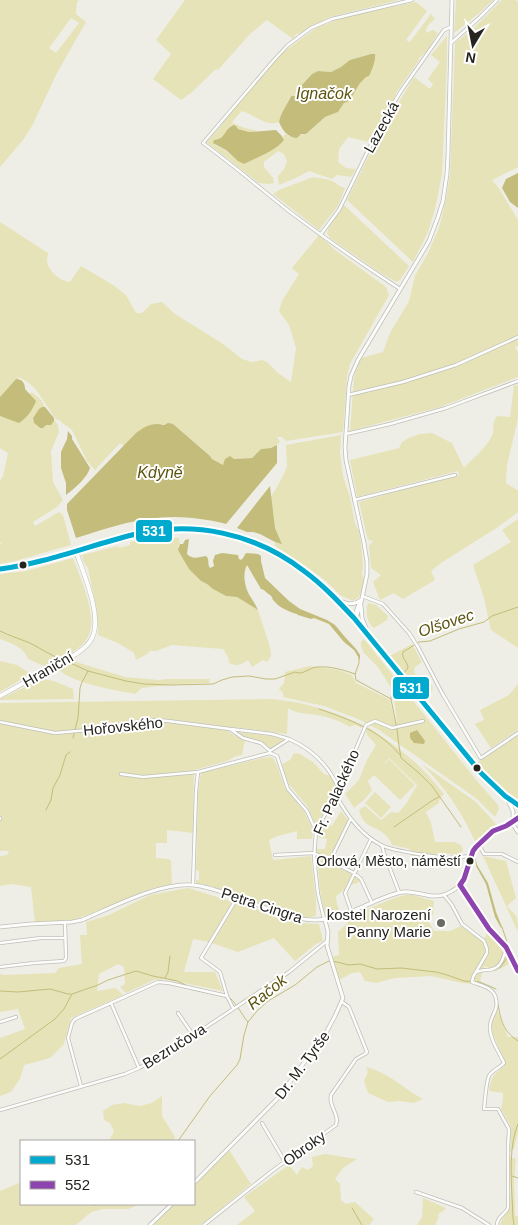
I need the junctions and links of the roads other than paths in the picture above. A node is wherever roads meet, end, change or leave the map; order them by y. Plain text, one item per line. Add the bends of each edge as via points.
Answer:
1 (412, 0) edge
2 (452, 0) edge
3 (497, 0) edge
4 (451, 27) junction
5 (451, 43) junction
6 (320, 234) junction
7 (400, 289) junction
8 (518, 337) edge
9 (518, 380) edge
10 (348, 395) junction
11 (346, 434) junction
12 (455, 476) dead end
13 (354, 500) junction
14 (76, 551) junction
15 (0, 569) edge
16 (334, 598) junction
17 (362, 599) junction
18 (354, 618) junction
19 (375, 644) junction
20 (0, 696) edge
21 (422, 721) dead end
22 (0, 722) edge
23 (230, 729) junction
24 (518, 733) edge
25 (288, 739) junction
26 (270, 752) junction
27 (198, 772) junction
28 (121, 774) dead end
29 (339, 789) junction
30 (336, 795) junction
31 (505, 796) junction
32 (518, 805) edge
33 (518, 818) edge
34 (351, 819) junction
35 (512, 822) junction
36 (316, 831) junction
37 (518, 832) edge
38 (371, 839) junction
39 (478, 845) junction
40 (382, 846) junction
41 (314, 853) junction
42 (275, 855) dead end
43 (471, 856) junction
44 (330, 861) junction
45 (518, 862) edge
46 (354, 873) junction
47 (194, 885) junction
48 (460, 885) junction
49 (399, 892) junction
50 (444, 895) junction
51 (237, 898) junction
52 (372, 903) junction
53 (352, 911) junction
54 (324, 920) junction
55 (65, 923) junction
56 (0, 927) edge
57 (65, 938) junction
58 (327, 941) junction
59 (0, 943) edge
60 (506, 947) junction
61 (0, 967) edge
62 (518, 971) edge
63 (476, 972) junction
64 (227, 996) junction
65 (342, 1002) junction
66 (111, 1003) junction
67 (233, 1008) junction
68 (178, 1014) dead end
69 (16, 1017) dead end
70 (0, 1022) edge
71 (193, 1035) junction
72 (139, 1068) junction
73 (81, 1086) junction
74 (0, 1110) edge
75 (262, 1123) dead end
76 (285, 1162) junction
77 (195, 1182) edge
78 (416, 1192) dead end
79 (171, 1205) edge
80 (150, 1225) edge
81 (204, 1225) edge
82 (489, 1225) edge
83 (497, 1225) edge

1 - 6 street via 332,19 311,28 288,45 203,143
2 - 4 street
3 - 5 street
4 - 5 street
4 - 6 street, Lazecká via 444,30 401,91 339,210
5 - 7 street via 447,174 443,201 429,241
6 - 7 street
7 - 10 street via 358,360
8 - 10 street via 456,364 403,382
9 - 11 street via 446,408
10 - 11 street
11 - 13 street via 346,460
12 - 13 street
13 - 17 street via 367,558
14 - 15 main road
14 - 16 main road via 151,530 186,528 215,531 244,539 285,557
14 - 20 main road, Hraniční via 94,609 96,625 93,637 76,654
16 - 17 street via 349,604
16 - 18 main road
17 - 18 street
17 - 19 street via 363,623
17 - 24 street via 383,604 409,633 481,758
18 - 19 main road
19 - 31 main road via 481,773
21 - 29 street, Fr. Palackého via 392,728 375,721 366,725
22 - 23 street, Hořovského via 55,733 157,720
23 - 25 street
23 - 26 street, Hořovského via 243,738 260,743
25 - 26 street
25 - 29 street via 310,750 322,761
26 - 27 street
26 - 36 street via 277,756 288,789 307,811
27 - 28 street via 143,777
27 - 47 street
29 - 30 street, Fr. Palackého
30 - 34 street
30 - 36 street, Fr. Palackého
31 - 32 main road
31 - 35 street via 513,811
33 - 35 street
34 - 38 street
34 - 44 street
35 - 37 street
35 - 39 street via 493,831
36 - 41 street, Fr. Palackého
38 - 40 street
38 - 46 street
39 - 43 street
39 - 45 street via 484,854 502,854
40 - 43 street via 439,857
40 - 49 street
41 - 42 street
41 - 44 street
41 - 54 street, Fr. Palackého
43 - 48 street
44 - 46 street
46 - 52 street via 362,878
46 - 53 street via 345,893
47 - 51 street, Petra Cingra
47 - 55 street, Petra Cingra via 144,894 82,920
48 - 50 street
48 - 60 street via 487,927
49 - 50 street, Petra Cingra
49 - 52 street, Petra Cingra
50 - 63 street via 462,924 484,941 486,953
51 - 54 street, Petra Cingra via 298,918
51 - 64 street via 201,958 220,972
52 - 53 street, Petra Cingra
53 - 54 street, Petra Cingra
54 - 58 street
55 - 56 street, Petra Cingra
55 - 57 street
57 - 59 street
57 - 61 street via 64,961
58 - 65 street
58 - 67 street, Bezručova via 289,972
60 - 62 street
60 - 63 street via 498,966
63 - 83 street via 472,980 487,987 496,998 497,1008 490,1030 504,1063 488,1076 484,1109 498,1109 509,1129 508,1208
64 - 66 street via 161,982
64 - 67 street
65 - 76 street, Obroky via 348,1007 367,1052 356,1059 331,1095 336,1125
65 - 77 street, Dr. M. Tyrše via 330,1027 279,1097
66 - 72 street
66 - 73 street via 72,1023 68,1038
67 - 71 street, Bezručova
68 - 71 street
69 - 70 street
71 - 72 street, Bezručova
72 - 73 street, Bezručova
73 - 74 street, Bezručova
75 - 76 street
76 - 81 street, Obroky
78 - 82 street via 462,1208
79 - 80 street

